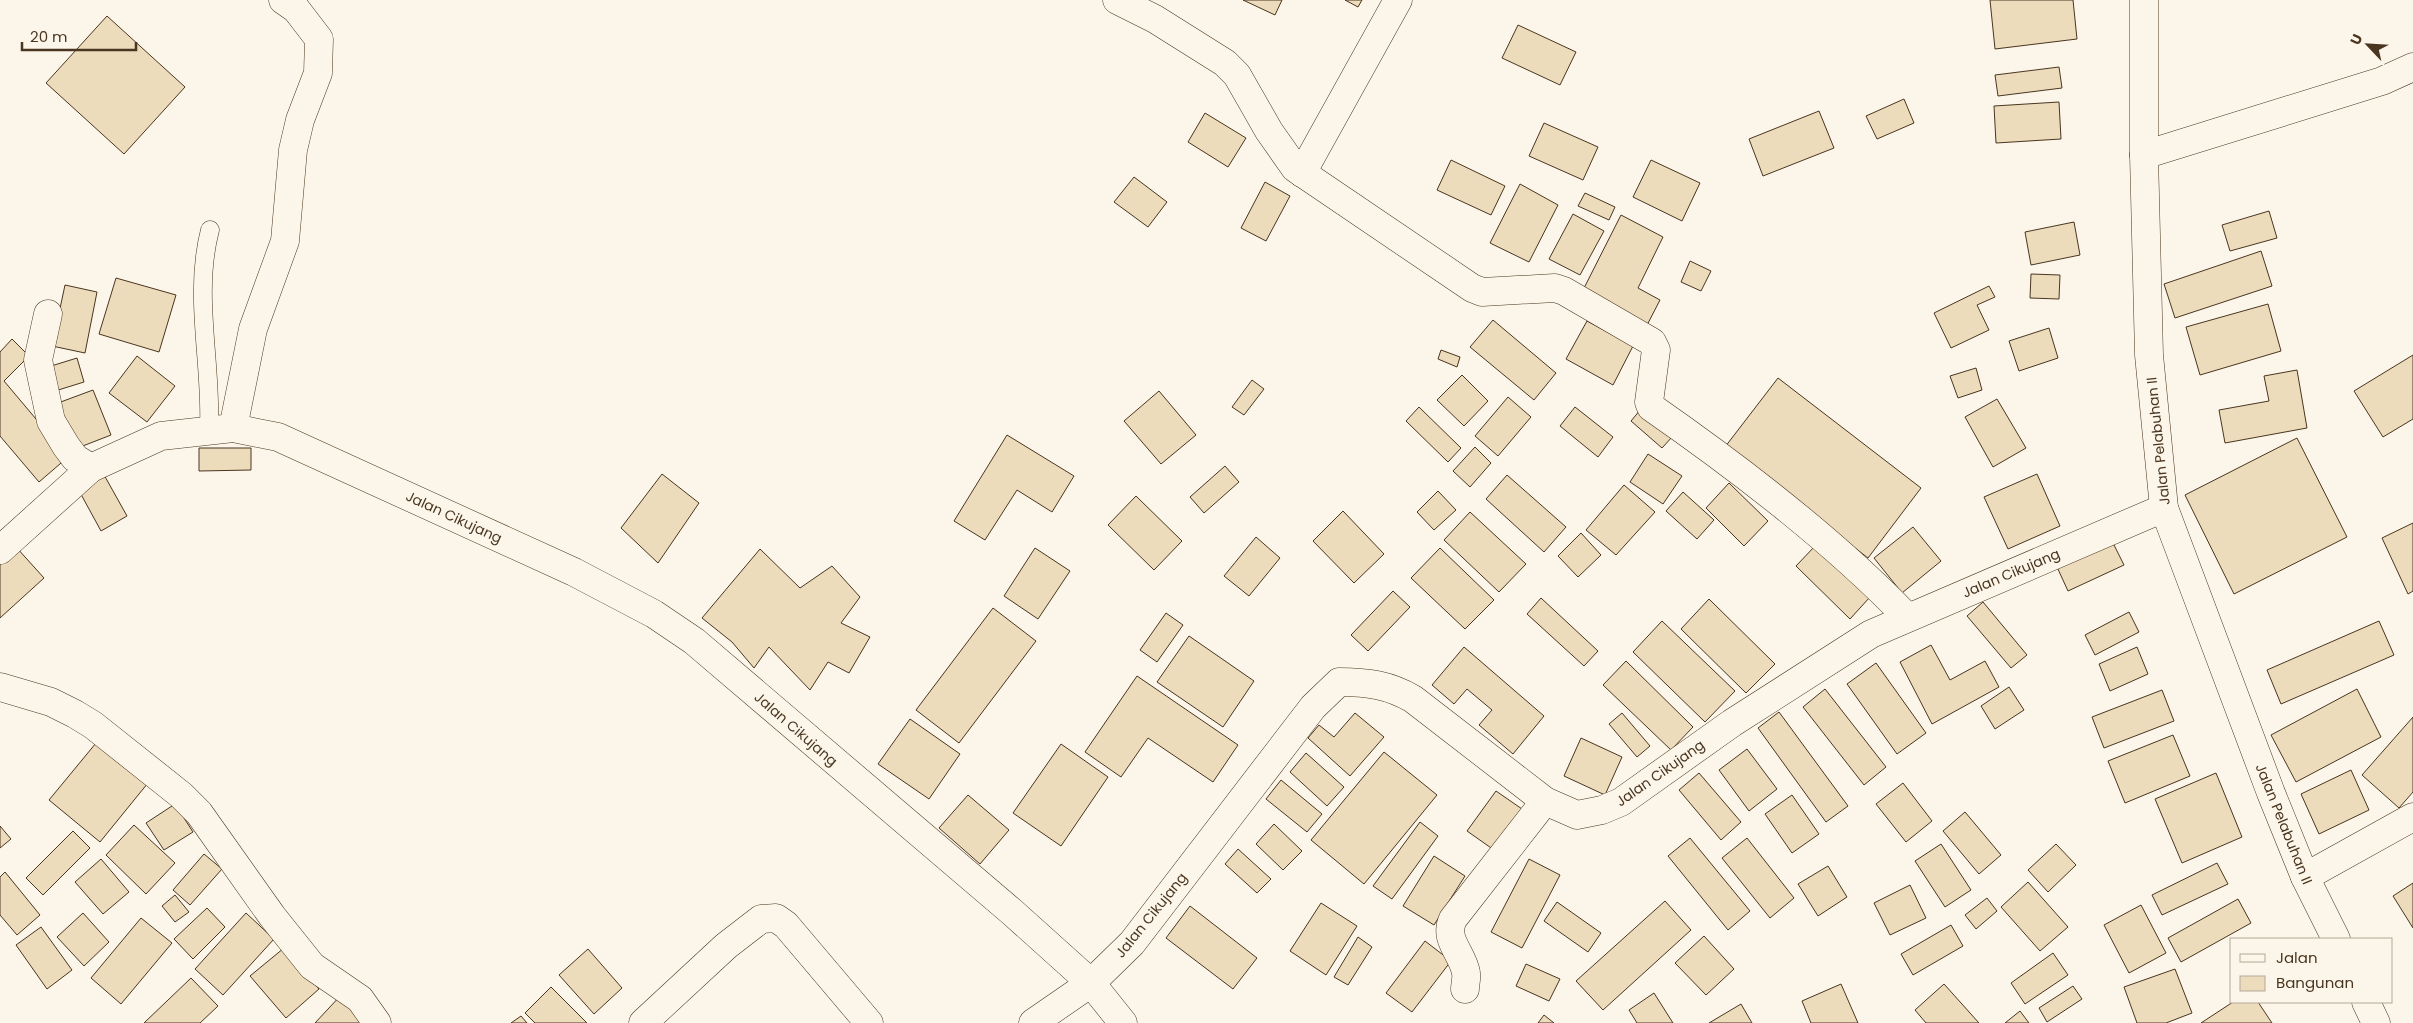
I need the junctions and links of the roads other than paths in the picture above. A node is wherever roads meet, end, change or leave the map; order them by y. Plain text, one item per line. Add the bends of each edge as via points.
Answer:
1 (282, 0) edge
2 (1117, 0) edge
3 (1398, 0) edge
4 (2144, 0) edge
5 (2413, 67) edge
6 (2144, 155) junction
7 (1302, 173) junction
8 (210, 230) dead end
9 (48, 314) dead end
10 (230, 429) junction
11 (91, 468) junction
12 (2164, 508) junction
13 (0, 550) edge
14 (1907, 617) junction
15 (0, 687) edge
16 (1545, 801) junction
17 (2413, 817) edge
18 (2305, 877) junction
19 (2336, 938) edge
20 (1091, 983) junction
21 (1465, 989) dead end
22 (2366, 1003) edge
23 (378, 1023) edge
24 (643, 1023) edge
25 (869, 1023) edge
26 (1033, 1023) edge
27 (1123, 1023) edge
28 (2376, 1023) edge

1 - 10 street via 296,9 319,39 318,73 300,120 293,150 285,242 253,329
2 - 7 street via 1155,19 1225,63 1236,74 1289,162
3 - 7 street
4 - 6 street, Jalan Pelabuhan II
5 - 6 street via 2382,81
6 - 12 street, Jalan Pelabuhan II via 2149,355
7 - 14 street via 1472,288 1482,292 1555,288 1652,342 1656,350 1651,407 1711,449 1867,575
8 - 10 lane via 205,250 203,292 210,403
9 - 11 street via 38,360 51,421 75,458
10 - 11 street, Jalan Cikujang via 161,436
10 - 20 street, Jalan Cikujang via 278,437 574,572 654,614 694,641
11 - 13 street, Jalan Cikujang
12 - 14 street, Jalan Cikujang
12 - 18 street, Jalan Pelabuhan II
14 - 16 street, Jalan Cikujang via 1872,634 1732,722 1620,802 1577,815
15 - 23 street via 51,702 75,714 181,795 200,813 272,916 312,966 360,999
16 - 20 street, Jalan Cikujang via 1395,688 1370,682 1339,682 1312,707 1132,943
16 - 21 street via 1449,927 1466,974
17 - 18 street
18 - 19 street, Jalan Pelabuhan II
20 - 26 street
20 - 27 street
22 - 28 street
24 - 25 street via 726,946 761,919 776,918 786,924

